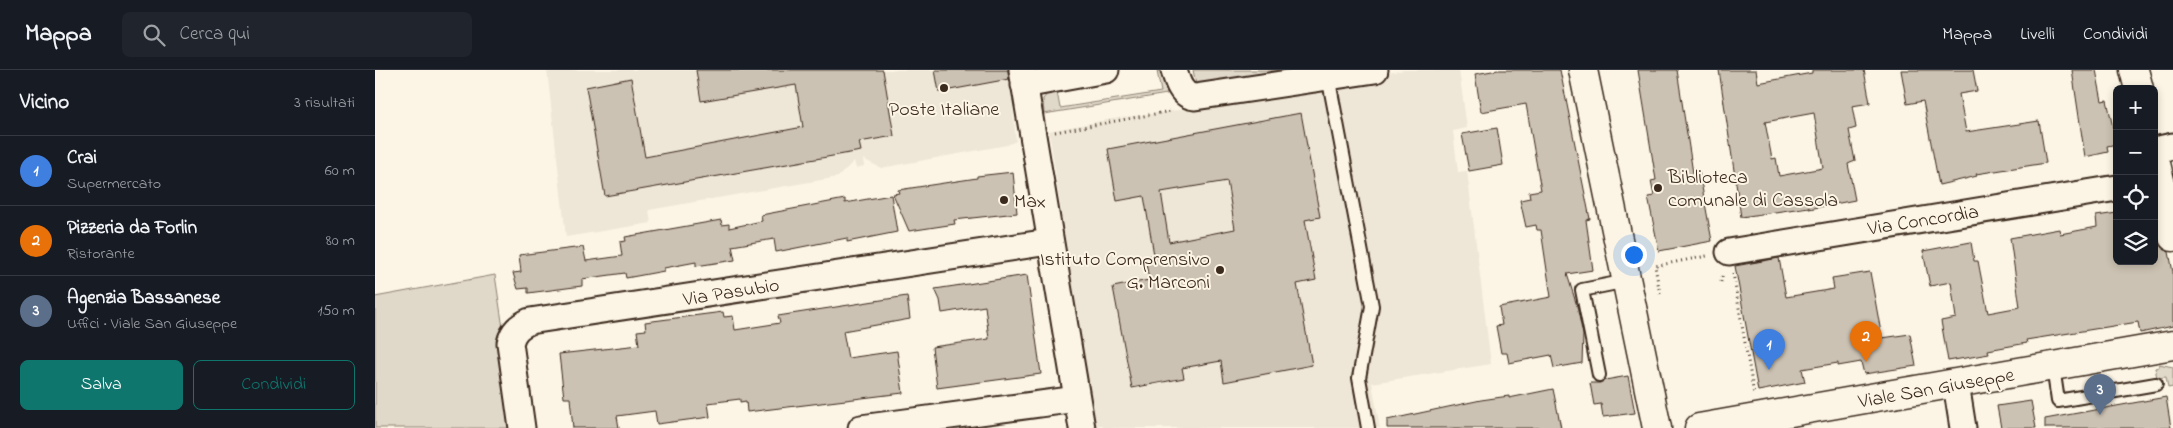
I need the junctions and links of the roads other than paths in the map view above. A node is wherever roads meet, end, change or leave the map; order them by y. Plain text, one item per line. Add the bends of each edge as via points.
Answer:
1 (1106, 70) edge
2 (1174, 70) edge
3 (1375, 70) edge
4 (1583, 70) edge
5 (2134, 70) edge
6 (1328, 76) junction
7 (1023, 77) edge
8 (2138, 85) edge
9 (2173, 146) edge
10 (2158, 149) edge
11 (2158, 184) edge
12 (2113, 189) edge
13 (2173, 237) edge
14 (1049, 242) junction
15 (1729, 252) road end
16 (1627, 281) junction
17 (2173, 345) edge
18 (2053, 367) junction
19 (1599, 375) dead end
20 (1956, 384) junction
21 (2156, 384) dead end
22 (1077, 399) junction
23 (522, 428) edge
24 (861, 428) edge
25 (1082, 428) edge
26 (1368, 428) edge
27 (1657, 428) edge
28 (1699, 428) edge
29 (1963, 428) edge

1 - 7 street
2 - 6 street via 1182,90 1190,97
3 - 6 street
4 - 16 main road
5 - 8 main road
6 - 26 lane via 1372,306 1359,378
7 - 14 street
9 - 10 street
11 - 13 main road
12 - 15 street, Via Concordia
14 - 22 street
14 - 23 street, Via Pasubio via 531,321 512,334 510,343
16 - 19 lane via 1583,290
16 - 27 main road
17 - 18 main road, Viale San Giuseppe
18 - 20 main road, Viale San Giuseppe
18 - 21 lane via 2058,401
20 - 28 main road, Viale San Giuseppe
20 - 29 street
22 - 24 street
22 - 25 street

